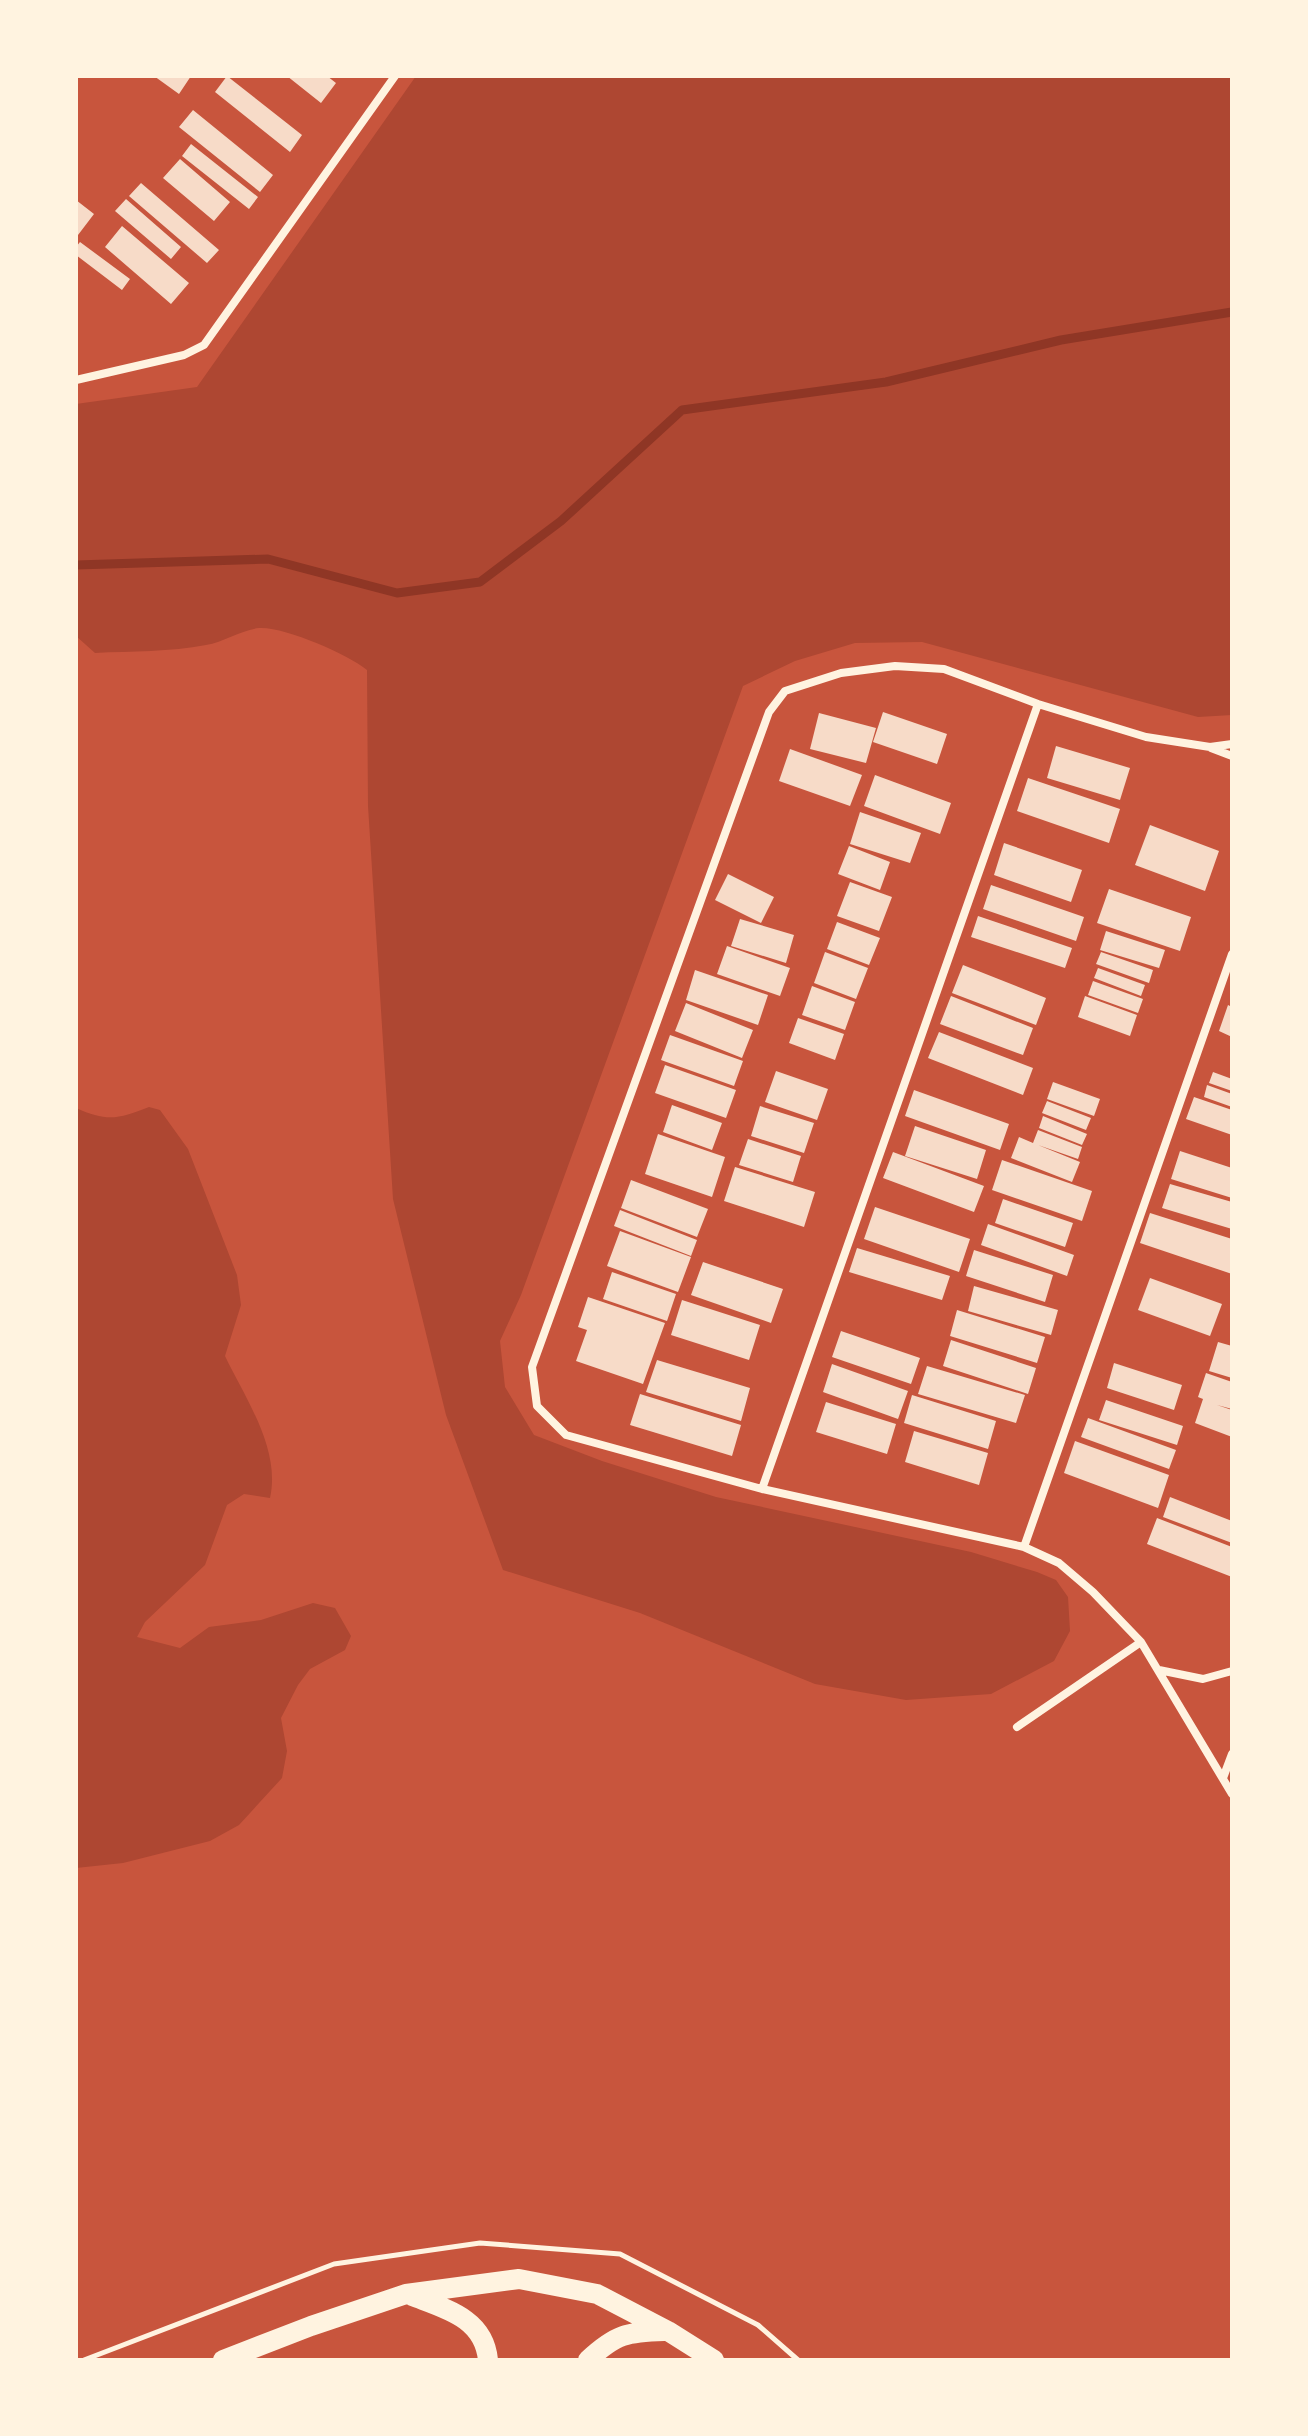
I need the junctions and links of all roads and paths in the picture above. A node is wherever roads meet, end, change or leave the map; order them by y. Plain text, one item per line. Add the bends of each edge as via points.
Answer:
1 (395, 76) edge
2 (76, 380) edge
3 (1038, 704) junction
4 (1232, 744) edge
5 (1210, 747) junction
6 (1232, 756) edge
7 (1232, 954) edge
8 (762, 1489) junction
9 (1024, 1547) junction
10 (1141, 1642) junction
11 (1159, 1670) junction
12 (1232, 1671) edge
13 (1017, 1727) dead end
14 (1232, 1754) edge
15 (1223, 1778) junction
16 (1232, 1794) edge
17 (406, 2294) junction
18 (668, 2331) junction
19 (223, 2360) edge
20 (488, 2360) edge
21 (588, 2360) edge
22 (714, 2360) edge

1 - 2 street via 204,345 184,355
3 - 5 street via 1146,737
3 - 8 street
3 - 8 street via 944,669 895,666 841,673 785,691 769,712 532,1367 537,1406 566,1435
4 - 5 street
5 - 6 street
7 - 9 street
8 - 9 street
9 - 10 street via 1059,1563
10 - 11 street
10 - 13 street
11 - 12 street via 1203,1679
11 - 15 street
14 - 15 street
15 - 16 street
17 - 18 main road via 519,2279 597,2294
17 - 19 main road
17 - 20 main road via 457,2313 477,2328
18 - 21 main road via 628,2332
18 - 22 main road

